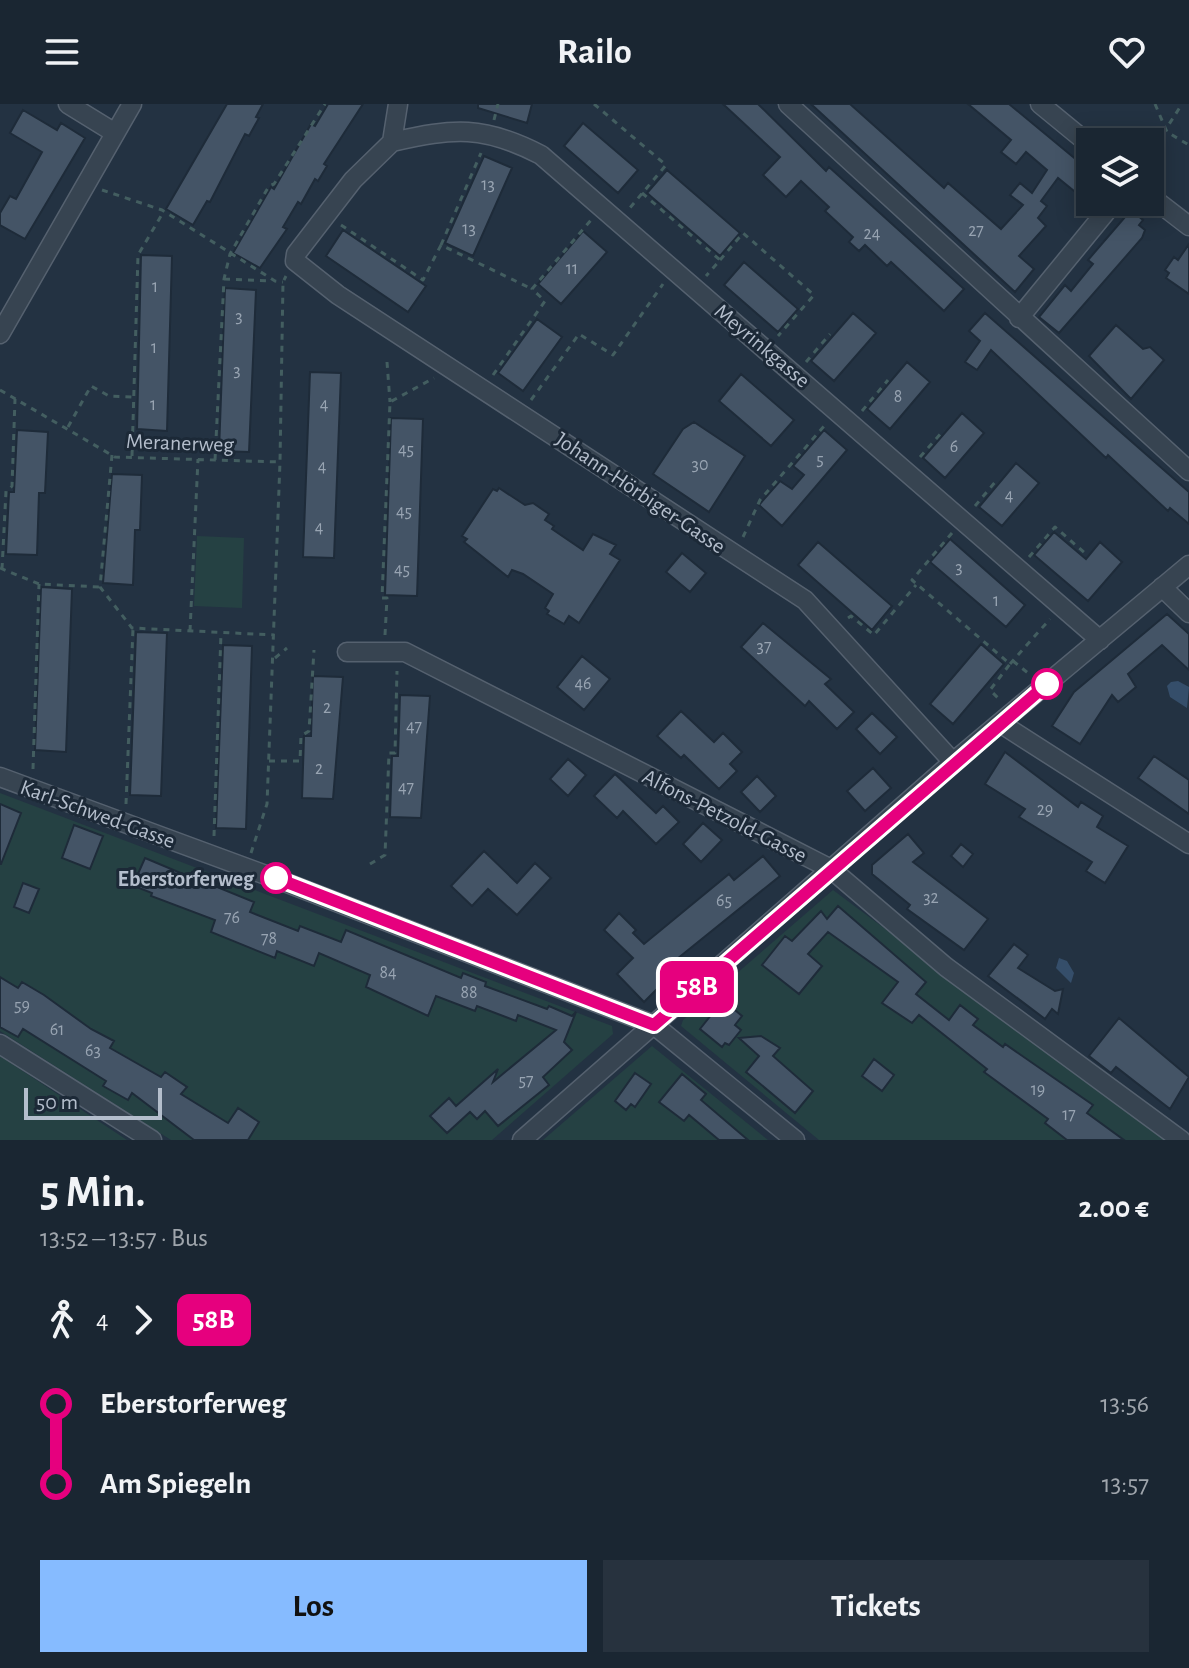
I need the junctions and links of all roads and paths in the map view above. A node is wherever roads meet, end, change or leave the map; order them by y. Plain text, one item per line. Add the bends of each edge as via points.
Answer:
1 (68, 104) edge
2 (132, 104) edge
3 (325, 104) edge
4 (398, 104) edge
5 (498, 104) edge
6 (594, 104) edge
7 (788, 104) edge
8 (1040, 104) edge
9 (1155, 104) edge
10 (1182, 104) edge
11 (1167, 132) junction
12 (115, 133) junction
13 (489, 134) junction
14 (1076, 134) edge
15 (1164, 136) edge
16 (392, 142) junction
17 (1189, 145) edge
18 (85, 185) junction
19 (642, 193) junction
20 (603, 206) junction
21 (1164, 207) edge
22 (164, 211) junction
23 (324, 214) junction
24 (1103, 216) edge
25 (619, 220) junction
26 (1189, 226) edge
27 (441, 245) junction
28 (230, 254) junction
29 (720, 260) junction
30 (295, 261) junction
31 (674, 269) junction
32 (224, 279) junction
33 (275, 281) junction
34 (283, 282) junction
35 (695, 288) junction
36 (532, 289) junction
37 (1019, 318) junction
38 (3, 322) edge
39 (830, 334) dead end
40 (766, 350) junction
41 (387, 362) dead end
42 (452, 368) junction
43 (796, 374) junction
44 (888, 380) dead end
45 (484, 388) junction
46 (0, 390) edge
47 (134, 397) junction
48 (15, 399) junction
49 (390, 402) junction
50 (522, 413) junction
51 (845, 415) junction
52 (67, 428) junction
53 (944, 430) dead end
54 (112, 455) junction
55 (132, 457) junction
56 (198, 459) junction
57 (215, 460) junction
58 (280, 462) junction
59 (909, 470) junction
60 (1189, 471) edge
61 (1086, 554) dead end
62 (735, 555) junction
63 (1189, 565) edge
64 (1020, 568) junction
65 (1, 569) edge
66 (912, 580) dead end
67 (39, 584) junction
68 (916, 585) junction
69 (100, 587) junction
70 (1162, 587) junction
71 (1062, 605) junction
72 (1189, 613) edge
73 (385, 627) dead end
74 (133, 628) junction
75 (190, 631) junction
76 (221, 633) junction
77 (836, 634) junction
78 (274, 635) junction
79 (1100, 640) junction
80 (287, 648) dead end
81 (314, 650) dead end
82 (398, 651) junction
83 (347, 652) dead end
84 (273, 659) junction
85 (1010, 664) junction
86 (1006, 718) junction
87 (269, 761) junction
88 (953, 762) junction
89 (0, 777) edge
90 (32, 789) junction
91 (126, 823) junction
92 (1189, 844) edge
93 (213, 855) junction
94 (370, 864) dead end
95 (246, 867) junction
96 (831, 869) junction
97 (654, 1025) junction
98 (0, 1044) edge
99 (152, 1140) edge
100 (522, 1140) edge
101 (795, 1140) edge
102 (1181, 1140) edge

1 - 12 street
2 - 12 street
3 - 28 path
4 - 16 street
5 - 13 path
6 - 19 path via 666,165
7 - 37 street
8 - 14 street
9 - 11 path
10 - 11 path
11 - 15 path
11 - 17 path
12 - 18 street
13 - 16 street, Meyrinkgasse via 431,133
13 - 20 street, Meyrinkgasse via 541,155
13 - 27 path
16 - 23 street
18 - 22 path
18 - 38 street
19 - 25 path
19 - 29 path
20 - 25 street, Meyrinkgasse
20 - 36 path
21 - 26 street
22 - 28 path
22 - 47 path via 138,255
23 - 27 path via 423,280
23 - 30 street
24 - 37 street
25 - 31 street, Meyrinkgasse
27 - 36 path
28 - 32 path
28 - 33 path
29 - 35 path
29 - 40 path via 743,233 814,295
30 - 34 path
30 - 42 street, Johann-Hörbiger-Gasse
31 - 35 street, Meyrinkgasse
31 - 50 path via 613,355 579,334
32 - 33 path
32 - 57 path
33 - 34 path
34 - 58 path
35 - 40 street, Meyrinkgasse
36 - 45 path via 545,301
37 - 60 street
39 - 43 path
40 - 43 street, Meyrinkgasse
41 - 49 path
42 - 45 street, Johann-Hörbiger-Gasse
42 - 49 path
43 - 51 street, Meyrinkgasse
44 - 51 path
45 - 50 street, Johann-Hörbiger-Gasse
46 - 48 path, Meranerweg
47 - 52 path via 109,396 91,386
47 - 55 path
48 - 52 path, Meranerweg
48 - 65 path via 12,486 6,491
49 - 73 path
50 - 62 street, Johann-Hörbiger-Gasse
51 - 59 street, Meyrinkgasse
51 - 62 path via 760,500
52 - 54 path, Meranerweg
53 - 59 path
54 - 55 path, Meranerweg
54 - 69 path
55 - 56 path, Meranerweg
56 - 57 path, Meranerweg
56 - 75 path
57 - 58 path, Meranerweg
58 - 78 path
59 - 64 street, Meyrinkgasse
61 - 64 path via 1055,527
62 - 77 street, Johann-Hörbiger-Gasse via 805,600
63 - 70 street
64 - 71 street, Meyrinkgasse
65 - 67 path
66 - 68 path
67 - 69 path
67 - 90 path
68 - 77 path via 874,635 851,616
68 - 85 path
69 - 74 path
70 - 72 street
70 - 79 street
71 - 79 street, Meyrinkgasse
71 - 85 path
74 - 75 path
74 - 91 path
75 - 76 path
76 - 78 path
76 - 93 path
77 - 88 street, Johann-Hörbiger-Gasse
78 - 84 path
79 - 86 street
80 - 84 path
81 - 87 path via 309,731 301,736 300,761
82 - 83 street, Alfons-Petzold-Gasse
82 - 94 path via 385,855
82 - 96 street, Alfons-Petzold-Gasse
84 - 87 path
85 - 86 path via 990,690
86 - 88 street
86 - 92 street
87 - 95 path via 266,815
88 - 96 street
89 - 90 street, Karl-Schwed-Gasse
90 - 91 street, Karl-Schwed-Gasse
91 - 93 street, Karl-Schwed-Gasse
93 - 95 street, Karl-Schwed-Gasse
95 - 97 street, Karl-Schwed-Gasse
96 - 97 street
96 - 102 street, Alfons-Petzold-Gasse via 946,967
97 - 100 street
97 - 101 street, Karl-Schwed-Gasse
98 - 99 street

